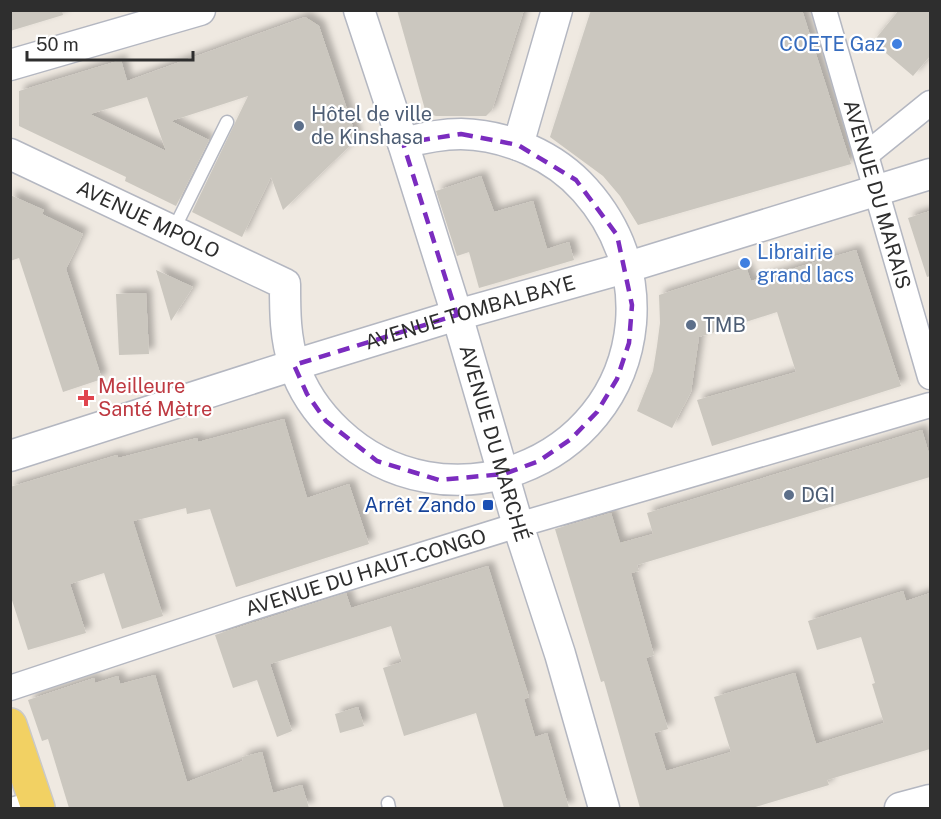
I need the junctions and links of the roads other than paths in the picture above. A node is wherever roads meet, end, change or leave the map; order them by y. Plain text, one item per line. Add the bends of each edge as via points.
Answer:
1 (200, 10) edge
2 (358, 10) edge
3 (557, 10) edge
4 (824, 10) edge
5 (10, 65) edge
6 (930, 103) edge
7 (227, 122) dead end
8 (403, 143) junction
9 (518, 145) junction
10 (10, 154) edge
11 (867, 154) junction
12 (930, 174) edge
13 (878, 190) junction
14 (173, 231) junction
15 (628, 267) junction
16 (457, 315) junction
17 (294, 365) junction
18 (930, 377) edge
19 (930, 405) edge
20 (10, 456) edge
21 (504, 474) junction
22 (518, 525) junction
23 (10, 688) edge
24 (10, 725) edge
25 (930, 800) edge
26 (27, 804) edge
27 (604, 808) edge
28 (900, 808) edge

1 - 5 street
2 - 8 street, AVENUE DU MARCHÉ
3 - 9 street
4 - 11 street, AVENUE DU MARAIS
6 - 11 street
7 - 14 lane
8 - 9 street via 461,134
8 - 16 street, AVENUE DU MARCHÉ
9 - 15 street via 549,160 576,180 617,235
10 - 14 street, AVENUE MPOLO
11 - 13 street, AVENUE DU MARAIS
12 - 13 street, AVENUE TOMBALBAYE
13 - 15 street, AVENUE TOMBALBAYE
13 - 18 street, AVENUE DU MARAIS
14 - 17 street, AVENUE MPOLO via 285,284 285,325
15 - 16 street, AVENUE TOMBALBAYE
15 - 21 street via 632,305 629,343 617,379 597,412 571,439 539,460
16 - 17 street, AVENUE TOMBALBAYE
16 - 21 street, AVENUE DU MARCHÉ
17 - 20 street, AVENUE TOMBALBAYE
17 - 21 street via 307,394 326,421 377,461 439,480
19 - 22 street, AVENUE DU HAUT-CONGO
21 - 22 street, AVENUE DU MARCHÉ
22 - 23 street, AVENUE DU HAUT-CONGO
22 - 27 street, AVENUE DU MARCHÉ
24 - 26 main road
25 - 28 street

